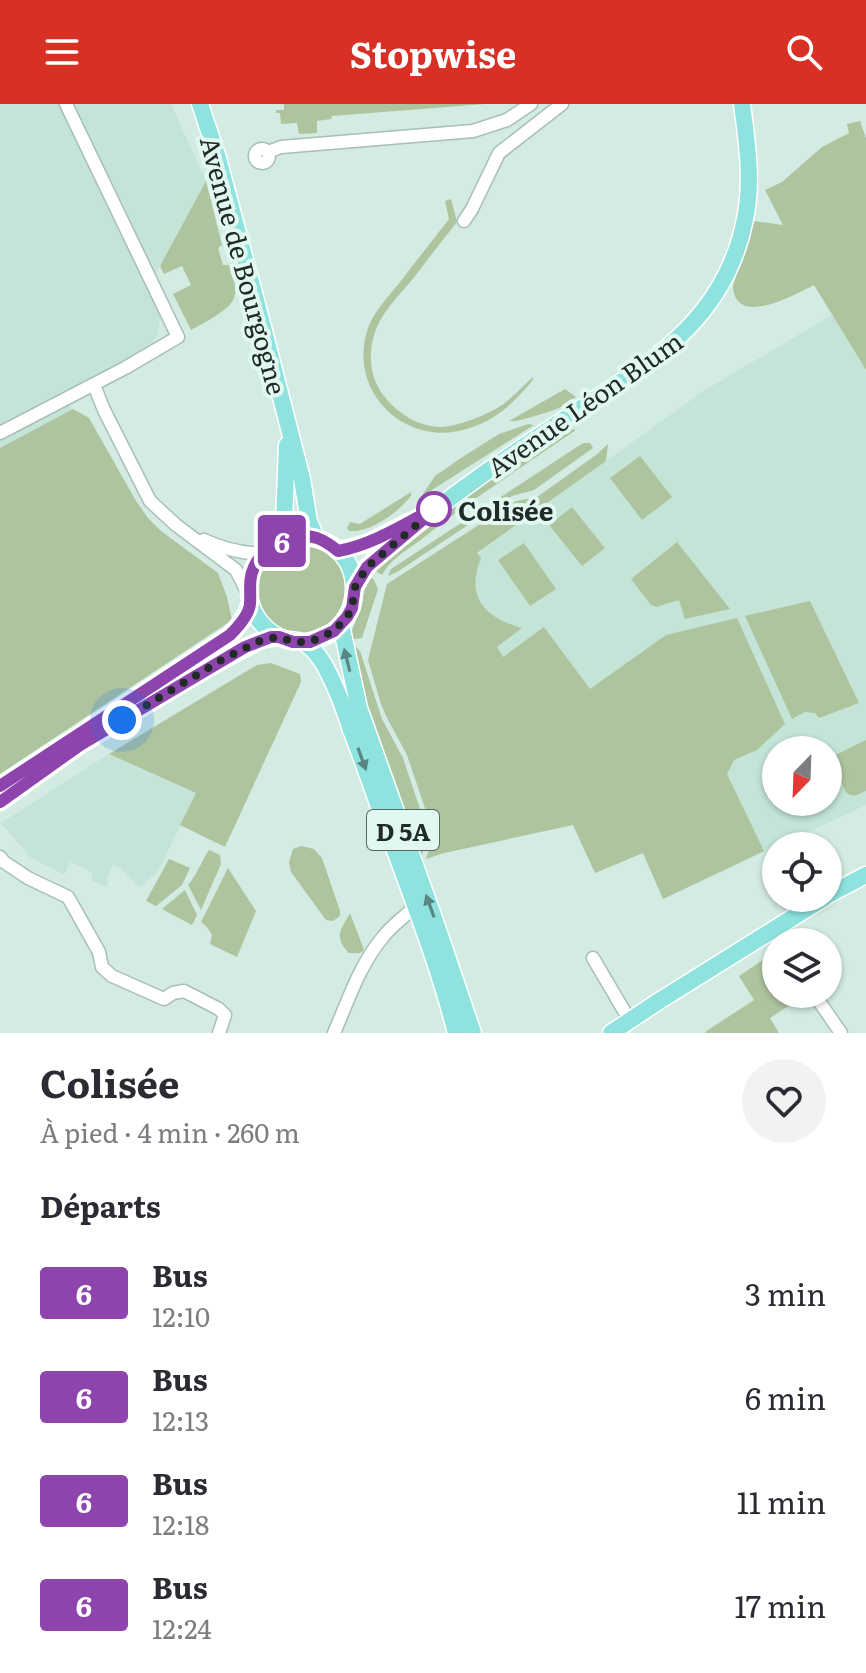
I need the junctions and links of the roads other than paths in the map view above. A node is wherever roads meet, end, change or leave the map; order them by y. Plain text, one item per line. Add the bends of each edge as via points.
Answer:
1 (66, 104) edge
2 (200, 104) edge
3 (531, 104) edge
4 (562, 104) edge
5 (742, 104) edge
6 (268, 152) dead end
7 (464, 221) dead end
8 (94, 385) junction
9 (287, 427) junction
10 (0, 433) edge
11 (439, 506) junction
12 (176, 525) junction
13 (316, 538) junction
14 (278, 542) junction
15 (338, 551) junction
16 (262, 554) junction
17 (355, 587) junction
18 (250, 599) junction
19 (341, 625) junction
20 (279, 637) junction
21 (302, 642) junction
22 (0, 786) edge
23 (0, 802) edge
24 (0, 857) edge
25 (866, 875) edge
26 (842, 888) edge
27 (415, 906) junction
28 (806, 912) edge
29 (785, 928) edge
30 (762, 943) edge
31 (593, 958) dead end
32 (824, 1008) edge
33 (630, 1021) junction
34 (219, 1033) edge
35 (334, 1033) edge
36 (456, 1033) edge
37 (473, 1033) edge
38 (611, 1033) edge
39 (841, 1033) edge

1 - 8 street via 178,337
2 - 9 main road, Avenue de Bourgogne
3 - 6 street via 507,120 473,131
4 - 7 street via 499,153
5 - 11 main road, Avenue Léon Blum via 749,170 745,222 705,310 649,363
8 - 10 street
8 - 12 street via 150,501
9 - 13 main road, Avenue de Bourgogne
9 - 14 main road, Avenue de Bourgogne via 284,523
11 - 15 main road, Avenue Léon Blum via 368,543
11 - 17 main road, Avenue Léon Blum via 367,567
12 - 16 street via 223,548
12 - 18 street via 236,570
13 - 14 main road
13 - 15 main road
14 - 16 main road
15 - 17 main road
16 - 18 main road via 252,571
17 - 19 main road via 352,608
18 - 20 main road via 259,621
18 - 22 main road via 248,611 230,635
19 - 21 main road via 319,640
37 -> 19 main road, D 5A via 359,708
20 - 21 main road
20 - 23 main road via 257,642 195,675 80,745
21 -> 27 main road, D 5A via 319,657 334,684
24 - 34 street via 68,897 102,967 112,976 164,999 184,991 219,1009 225,1015
25 - 26 main road
27 - 35 street via 376,946
27 - 36 main road, D 5A
28 - 29 main road
30 - 33 main road
31 - 33 street
32 - 39 street
33 - 38 main road

